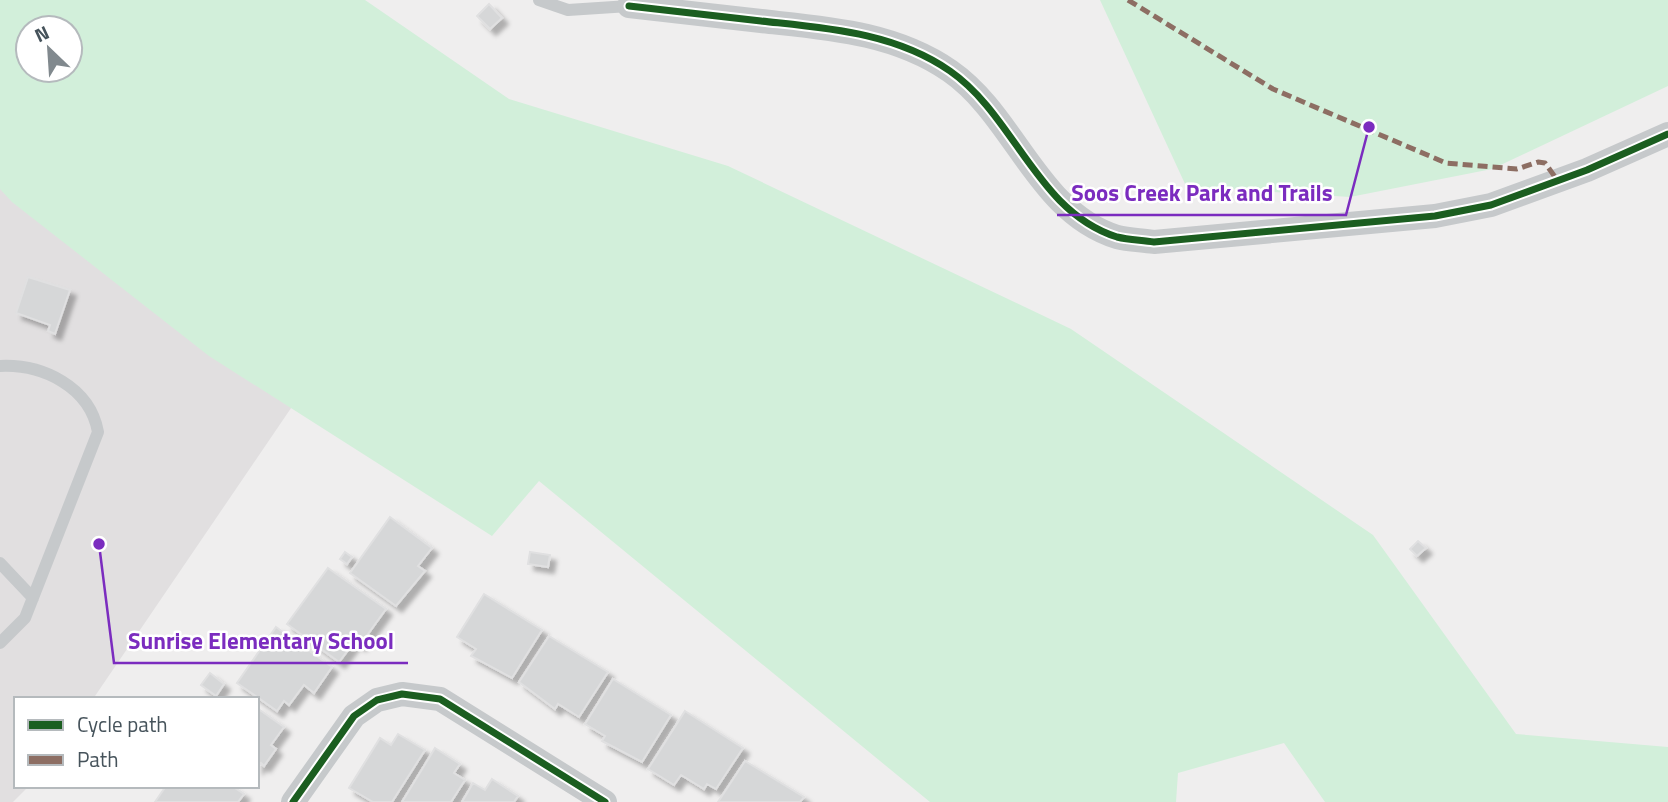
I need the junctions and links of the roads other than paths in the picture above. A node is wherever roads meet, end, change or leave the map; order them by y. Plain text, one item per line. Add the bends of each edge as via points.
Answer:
1 (539, 0) edge
2 (625, 3) edge
3 (1668, 134) edge
4 (0, 366) edge
5 (0, 563) edge
6 (33, 598) junction
7 (0, 643) edge
8 (293, 802) edge
9 (606, 802) edge

1 - 2 lane via 568,10
2 - 3 street via 848,31 915,53 950,71 986,105 1055,195 1082,220 1118,237 1154,242 1435,216 1492,205
4 - 6 lane via 47,371 94,412 99,432
5 - 6 lane
6 - 7 lane via 25,618
8 - 9 street via 354,716 377,700 402,694 440,699

